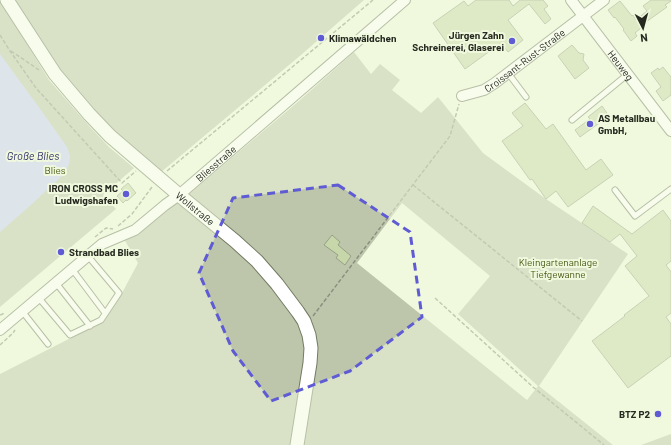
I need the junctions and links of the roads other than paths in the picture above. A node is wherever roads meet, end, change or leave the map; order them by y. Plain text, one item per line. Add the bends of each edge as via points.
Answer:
1 (7, 0) edge
2 (405, 0) edge
3 (571, 0) edge
4 (604, 0) edge
5 (583, 16) junction
6 (508, 73) junction
7 (628, 74) junction
8 (462, 96) road end
9 (526, 97) dead end
10 (572, 120) dead end
11 (670, 127) edge
12 (671, 189) edge
13 (615, 190) dead end
14 (179, 195) junction
15 (87, 255) junction
16 (72, 268) junction
17 (55, 282) junction
18 (38, 297) junction
19 (22, 311) junction
20 (105, 313) junction
21 (90, 326) junction
22 (0, 330) edge
23 (48, 344) dead end
24 (297, 445) edge

1 - 14 street, Wollstraße via 55,74 89,114 110,136
2 - 14 street, Bliesstraße
3 - 5 street, Heuweg
4 - 5 street, Croissant-Rust-Straße
5 - 6 street, Croissant-Rust-Straße
5 - 7 street, Heuweg
6 - 8 street, Croissant-Rust-Straße via 484,90
6 - 9 lane
7 - 10 lane
7 - 11 street, Heuweg
12 - 13 lane via 635,216
14 - 15 street, Bliesstraße via 135,230 102,244
14 - 24 street, Wollstraße via 257,262 304,321 311,348
15 - 16 street, Bliesstraße
15 - 20 lane via 119,293
16 - 17 street, Bliesstraße
16 - 20 lane
17 - 18 street, Bliesstraße
17 - 21 lane
18 - 19 street, Bliesstraße
18 - 21 lane via 70,335
19 - 22 street, Bliesstraße
19 - 23 lane
20 - 21 lane via 101,320

